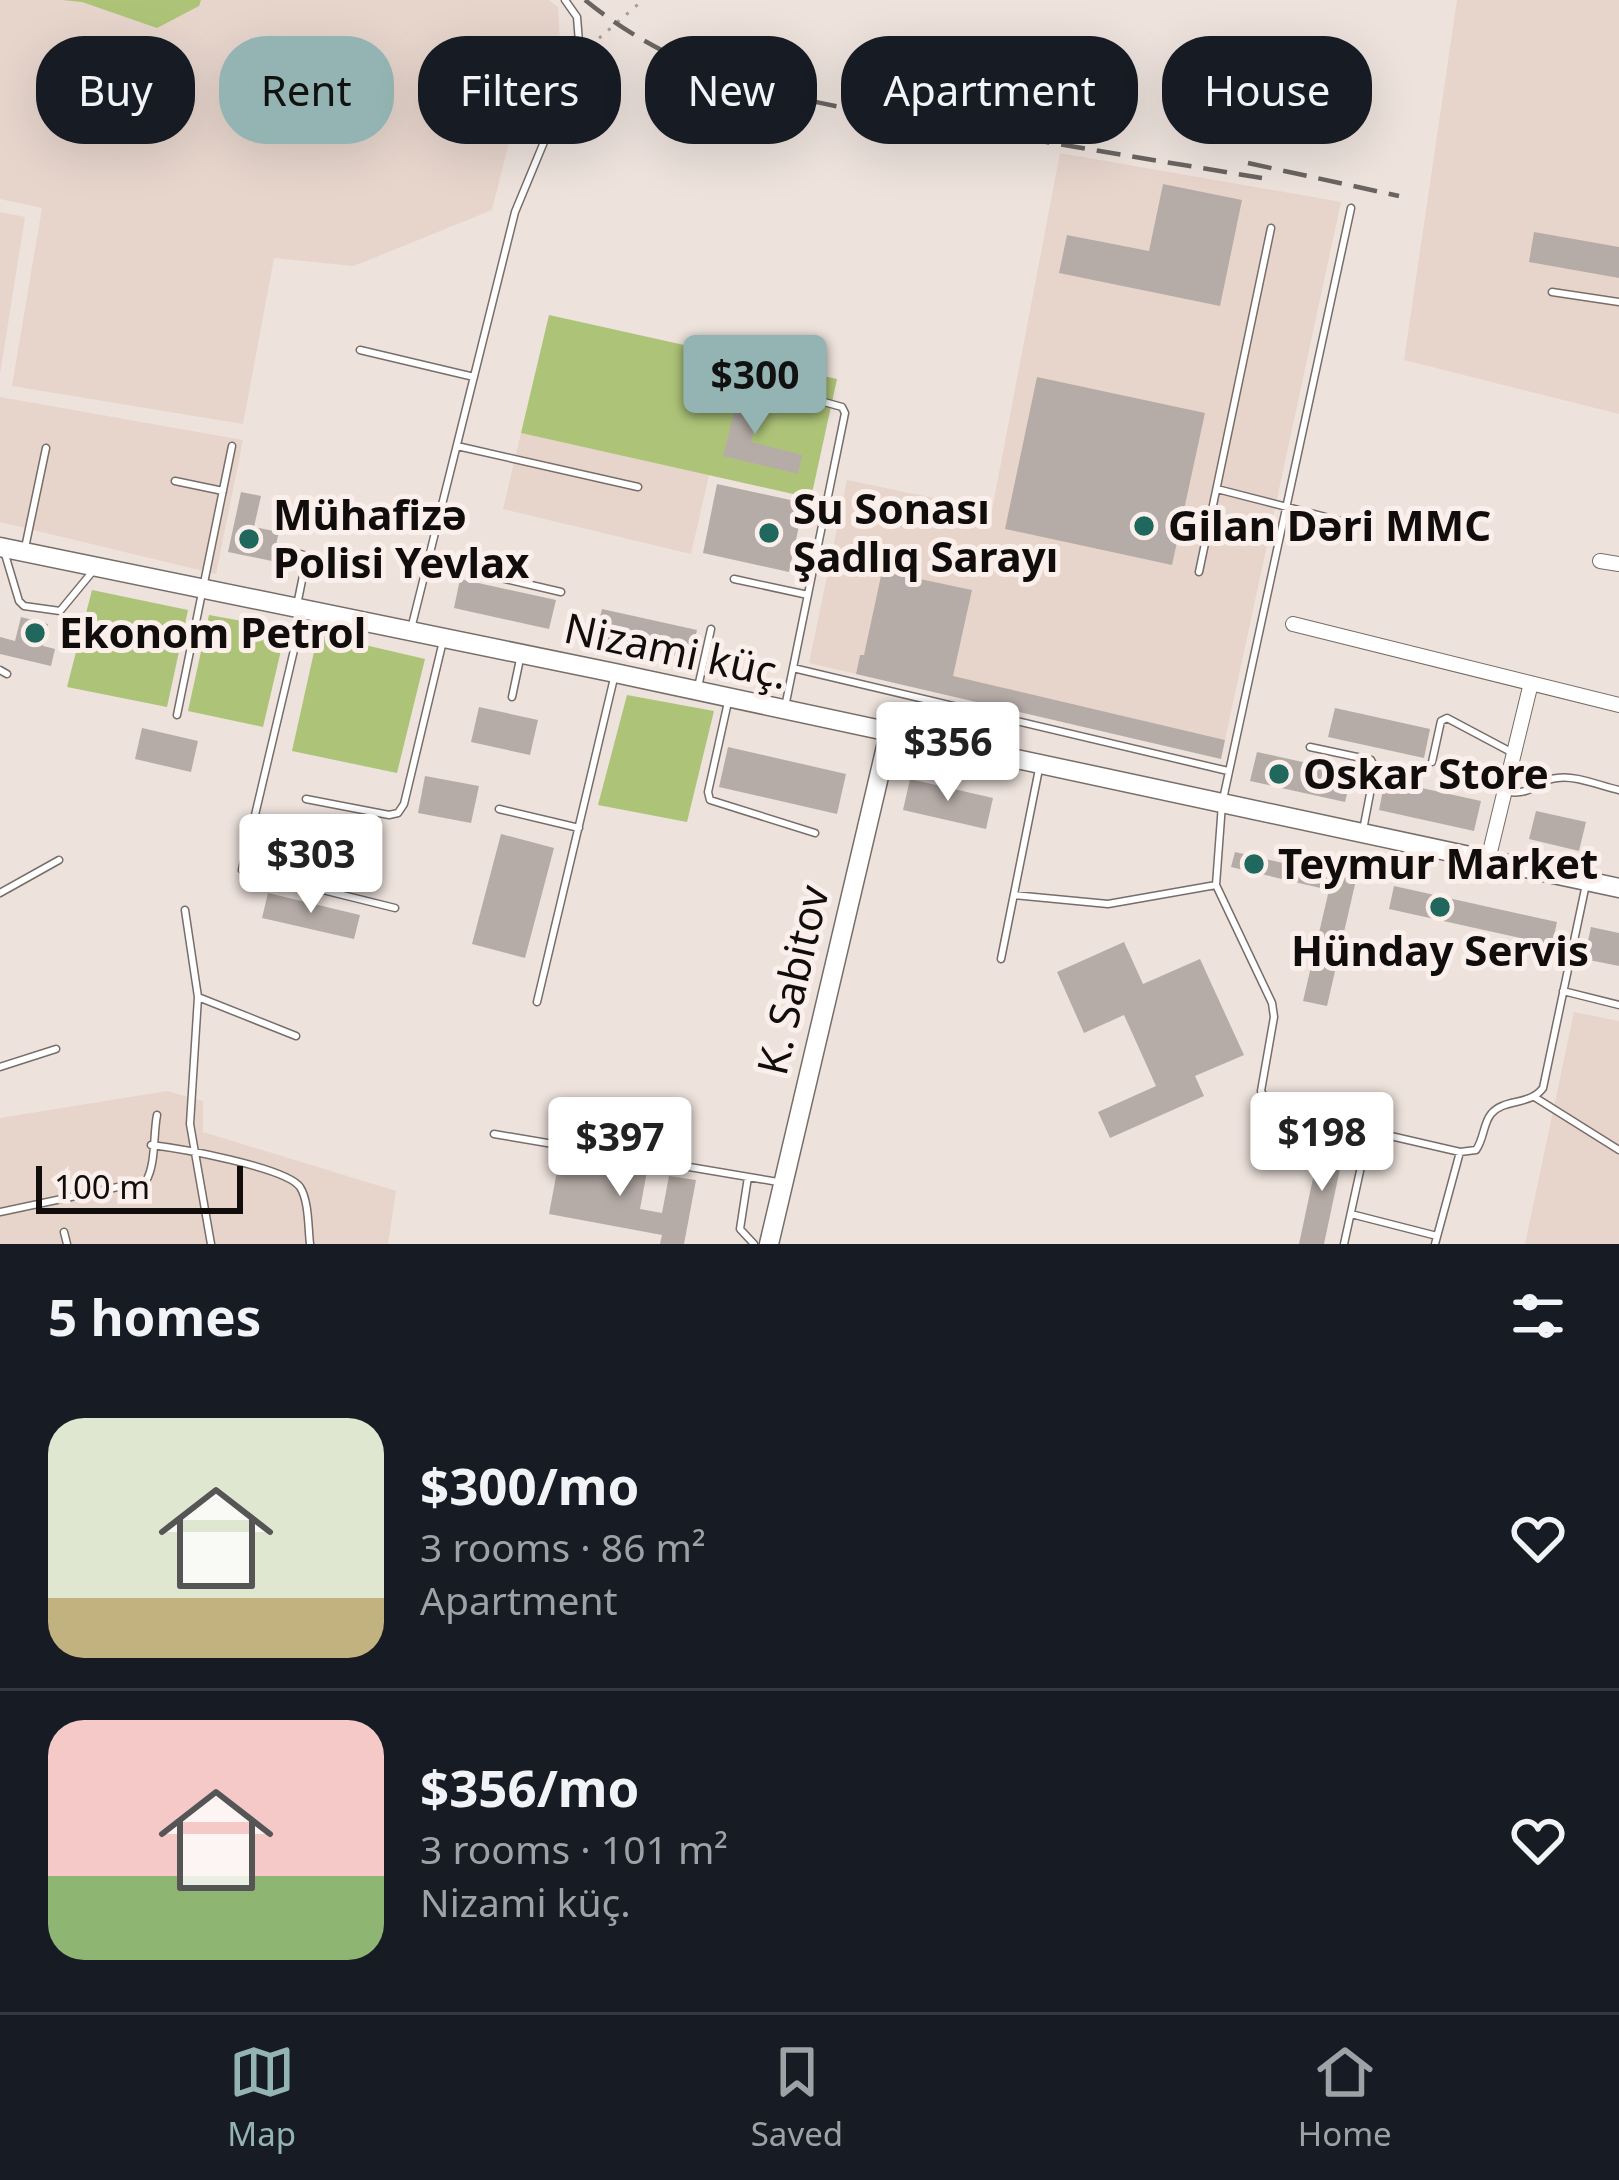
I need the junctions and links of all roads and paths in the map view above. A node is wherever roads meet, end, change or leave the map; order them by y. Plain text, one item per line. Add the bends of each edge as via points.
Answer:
1 (565, 0) edge
2 (643, 0) edge
3 (578, 36) edge
4 (602, 36) edge
5 (543, 144) edge
6 (1351, 208) dead end
7 (1271, 228) dead end
8 (1552, 292) dead end
9 (1619, 302) edge
10 (360, 350) dead end
11 (474, 377) junction
12 (781, 390) dead end
13 (232, 446) dead end
14 (457, 446) junction
15 (46, 448) dead end
16 (175, 481) dead end
17 (638, 487) dead end
18 (1217, 489) junction
19 (223, 491) junction
20 (1286, 506) junction
21 (1346, 522) dead end
22 (2, 547) edge
23 (280, 548) dead end
24 (24, 552) junction
25 (428, 561) junction
26 (1600, 561) dead end
27 (1619, 564) edge
28 (97, 567) junction
29 (1199, 572) dead end
30 (734, 579) dead end
31 (202, 589) junction
32 (560, 592) dead end
33 (808, 595) junction
34 (300, 610) junction
35 (1293, 624) dead end
36 (711, 629) dead end
37 (410, 633) junction
38 (443, 639) junction
39 (520, 655) junction
40 (793, 668) junction
41 (615, 673) junction
42 (1531, 683) junction
43 (697, 691) junction
44 (512, 697) dead end
45 (729, 698) junction
46 (1619, 705) edge
47 (784, 711) junction
48 (177, 716) dead end
49 (889, 734) junction
50 (1310, 747) dead end
51 (1514, 754) junction
52 (1432, 762) dead end
53 (1040, 766) junction
54 (1229, 771) junction
55 (1619, 790) edge
56 (1505, 792) junction
57 (306, 799) dead end
58 (1222, 805) junction
59 (499, 809) dead end
60 (579, 828) junction
61 (815, 833) dead end
62 (1362, 834) junction
63 (59, 860) dead end
64 (1488, 860) junction
65 (1587, 881) junction
66 (1216, 885) junction
67 (1619, 888) edge
68 (0, 893) edge
69 (1014, 895) junction
70 (395, 908) dead end
71 (185, 910) dead end
72 (1001, 958) dead end
73 (1563, 992) junction
74 (198, 997) junction
75 (537, 1002) dead end
76 (1619, 1004) edge
77 (296, 1036) dead end
78 (56, 1049) dead end
79 (0, 1066) edge
80 (1536, 1098) junction
81 (157, 1115) dead end
82 (1369, 1130) junction
83 (494, 1134) dead end
84 (151, 1145) junction
85 (196, 1149) junction
86 (1619, 1150) edge
87 (1460, 1152) junction
88 (748, 1177) junction
89 (782, 1182) junction
90 (0, 1213) edge
91 (1351, 1214) junction
92 (64, 1232) dead end
93 (1436, 1240) edge
94 (67, 1244) edge
95 (212, 1244) edge
96 (310, 1244) edge
97 (754, 1244) edge
98 (769, 1244) edge
99 (1344, 1244) edge

1 - 3 lane
2 - 4 path
5 - 11 lane via 515,212
6 - 20 lane
7 - 18 lane
8 - 9 lane
10 - 11 lane
11 - 14 lane
12 - 33 lane via 845,413
13 - 19 lane
14 - 17 lane
14 - 25 lane
15 - 24 lane
16 - 19 lane
18 - 20 lane
18 - 29 lane
19 - 31 lane
20 - 21 lane
20 - 54 lane
22 - 24 main road, Nizami küç.
22 - 28 lane via 19,601 51,612
23 - 34 lane via 307,556
24 - 28 main road, Nizami küç.
25 - 32 lane
25 - 37 lane
26 - 27 street
28 - 31 main road, Nizami küç.
30 - 33 lane
31 - 34 main road, Nizami küç.
31 - 48 lane
33 - 40 lane
34 - 37 main road, Nizami küç.
34 - 70 lane via 242,870
35 - 42 street
36 - 43 lane
37 - 38 main road, Nizami küç.
38 - 39 main road, Nizami küç.
38 - 57 lane via 398,813
39 - 41 main road, Nizami küç.
39 - 44 lane
40 - 47 lane
40 - 54 lane
41 - 43 main road, Nizami küç.
41 - 60 lane
42 - 46 street
42 - 51 street
43 - 45 main road, Nizami küç.
45 - 47 main road, Nizami küç.
45 - 61 lane via 710,800
47 - 49 main road, Nizami küç.
49 - 53 main road, Nizami küç.
49 - 89 main road, K. Sabitov
50 - 62 lane via 1371,760
51 - 52 lane via 1447,718
51 - 56 street
53 - 58 main road, Nizami küç.
53 - 69 lane
54 - 58 lane
55 - 56 lane via 1565,777 1530,792
56 - 64 street
58 - 62 main road, Nizami küç.
58 - 66 lane
59 - 60 lane
60 - 75 lane
62 - 64 main road, Nizami küç.
63 - 68 lane
64 - 65 main road, Nizami küç.
65 - 67 main road, Nizami küç.
65 - 73 lane
66 - 69 lane via 1108,904
66 - 82 lane via 1272,1003 1264,1100
69 - 72 lane
71 - 74 lane
73 - 76 lane
73 - 80 lane
74 - 77 lane
74 - 85 lane via 189,1108
78 - 79 lane
80 - 86 lane
80 - 87 lane via 1496,1109 1482,1144
81 - 84 lane
82 - 87 lane
82 - 91 lane
83 - 88 lane
84 - 85 lane
84 - 90 lane via 146,1181
85 - 95 lane
85 - 96 lane via 292,1180 304,1198
87 - 93 lane
88 - 89 lane
88 - 97 lane via 740,1229
89 - 98 main road, K. Sabitov
91 - 93 lane
91 - 99 lane
92 - 94 lane

